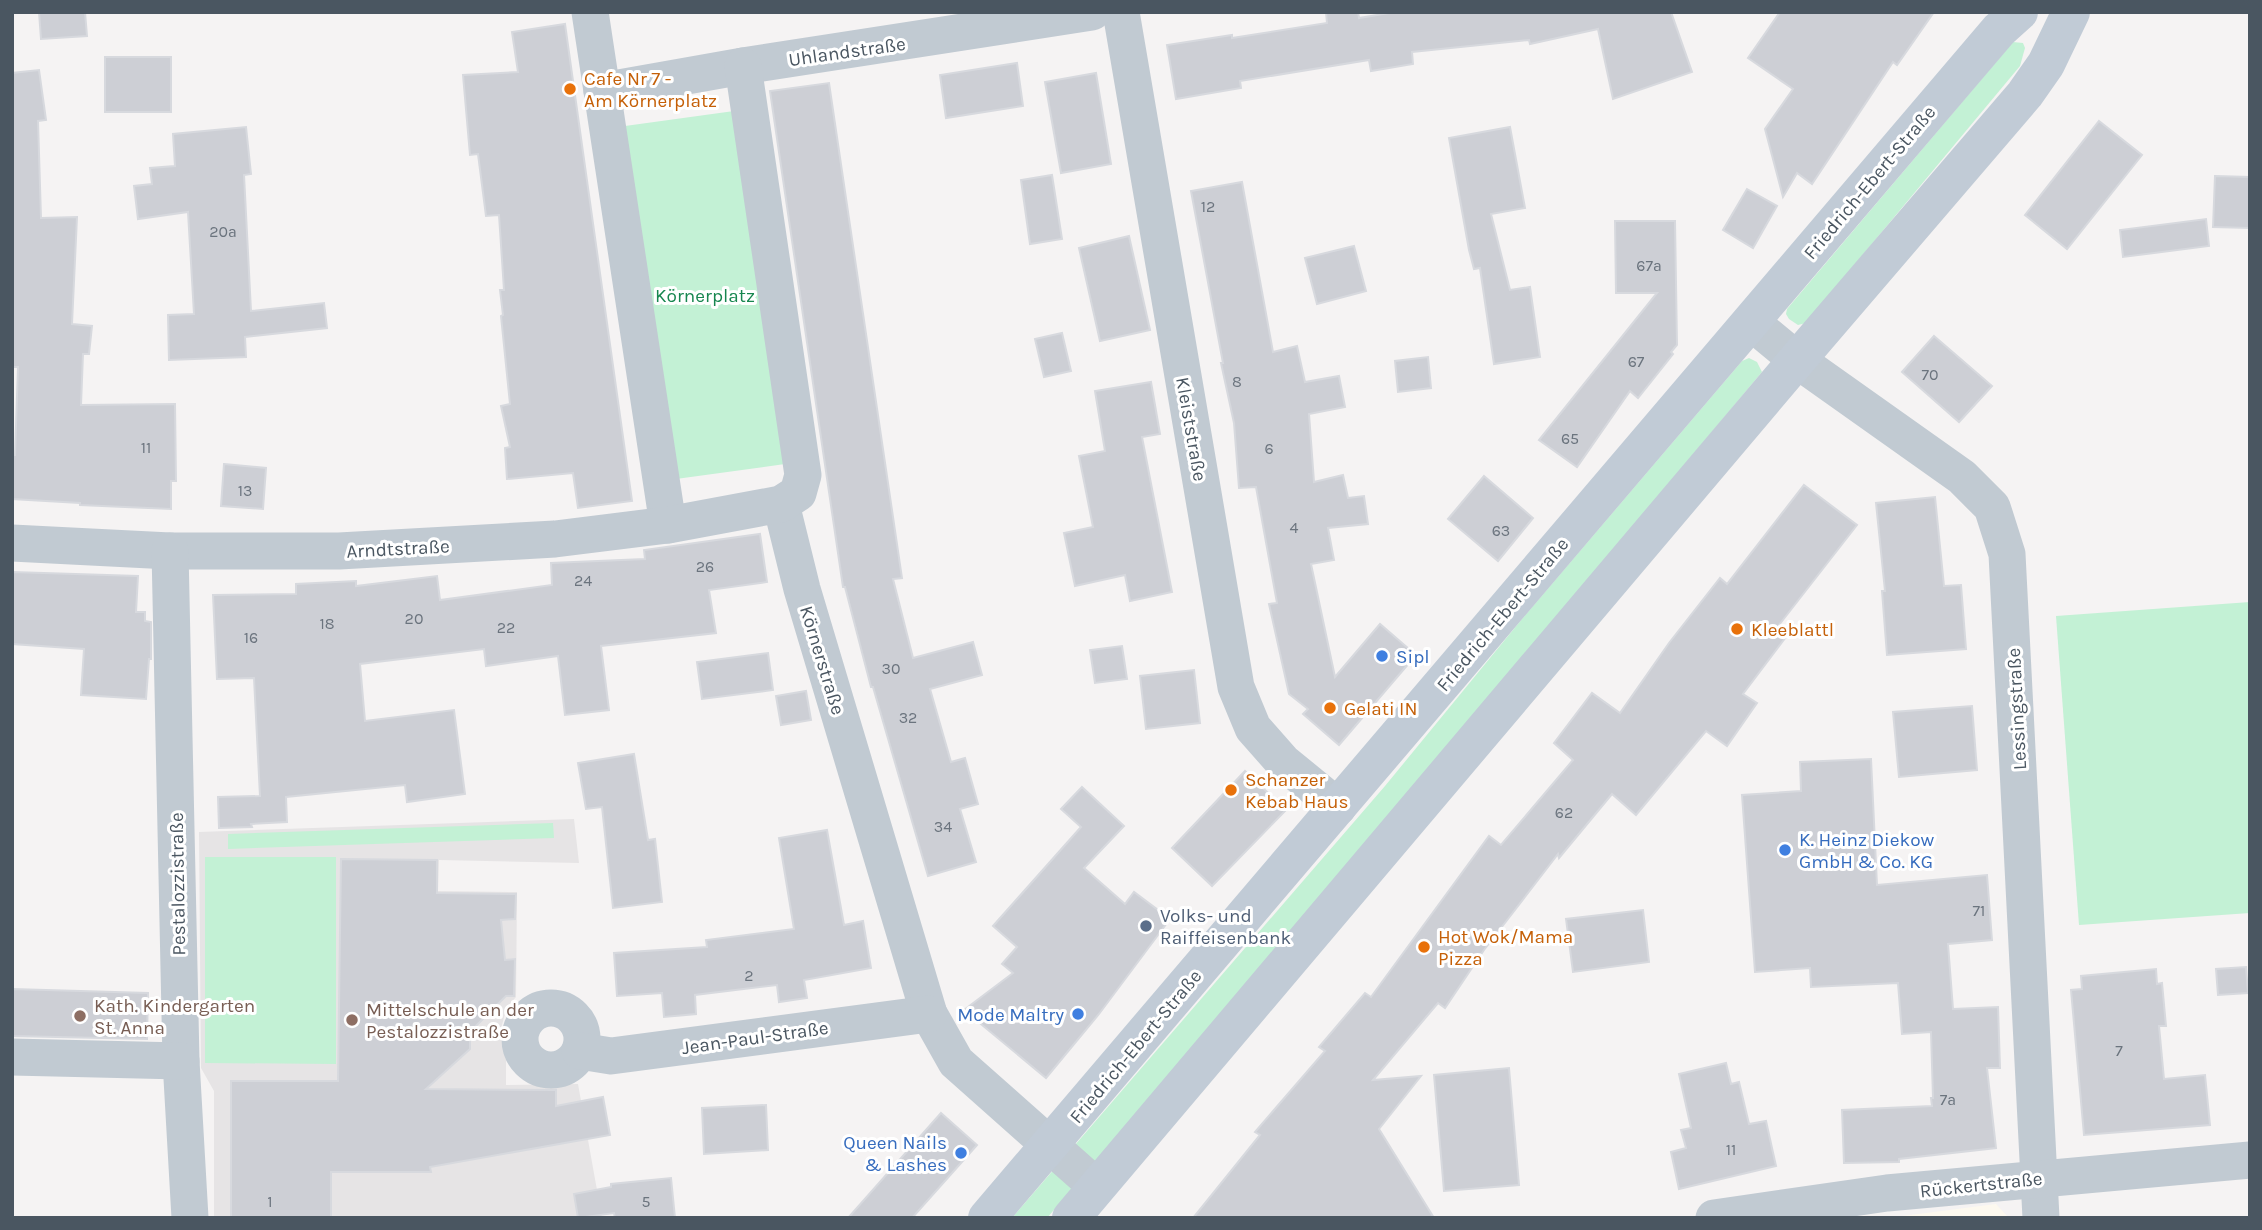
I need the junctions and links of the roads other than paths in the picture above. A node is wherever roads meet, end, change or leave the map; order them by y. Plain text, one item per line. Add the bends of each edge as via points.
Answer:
1 (590, 12) edge
2 (1092, 12) edge
3 (1121, 12) edge
4 (2019, 12) edge
5 (2071, 12) edge
6 (743, 66) junction
7 (602, 92) junction
8 (1751, 322) junction
9 (1797, 360) junction
10 (782, 504) junction
11 (668, 525) junction
12 (12, 543) edge
13 (170, 551) junction
14 (1338, 807) junction
15 (929, 1014) junction
16 (580, 1051) dead end
17 (12, 1058) edge
18 (181, 1061) junction
19 (1049, 1147) junction
20 (2250, 1160) edge
21 (2040, 1178) junction
22 (1097, 1187) junction
23 (190, 1218) edge
24 (987, 1218) edge
25 (1071, 1218) edge
26 (1714, 1218) edge
27 (2041, 1218) edge

1 - 7 street
2 - 6 street, Uhlandstraße
3 - 14 street, Kleiststraße via 1236,687 1254,728 1283,762
4 - 8 street, Friedrich-Ebert-Straße
5 - 9 street via 2046,64 2025,94
6 - 7 street, Uhlandstraße
6 - 10 street via 803,475 798,493
7 - 11 street
8 - 9 street, Lessingstraße
8 - 14 street, Friedrich-Ebert-Straße
9 - 21 street, Lessingstraße via 1962,477 1992,507 2007,554
9 - 22 street
10 - 11 street, Arndtstraße
10 - 15 street, Körnerstraße via 802,589
11 - 13 street, Arndtstraße via 555,539 339,551
12 - 13 street, Arndtstraße
13 - 18 street, Pestalozzistraße
14 - 19 street, Friedrich-Ebert-Straße
15 - 16 street, Jean-Paul-Straße via 611,1056
15 - 19 street, Körnerstraße via 956,1062
17 - 18 street
18 - 23 street, Pestalozzistraße
19 - 22 street, Körnerstraße
19 - 24 street, Friedrich-Ebert-Straße
20 - 21 street, Rückertstraße
21 - 26 street, Rückertstraße via 1887,1193
21 - 27 street, Lessingstraße
22 - 25 street

